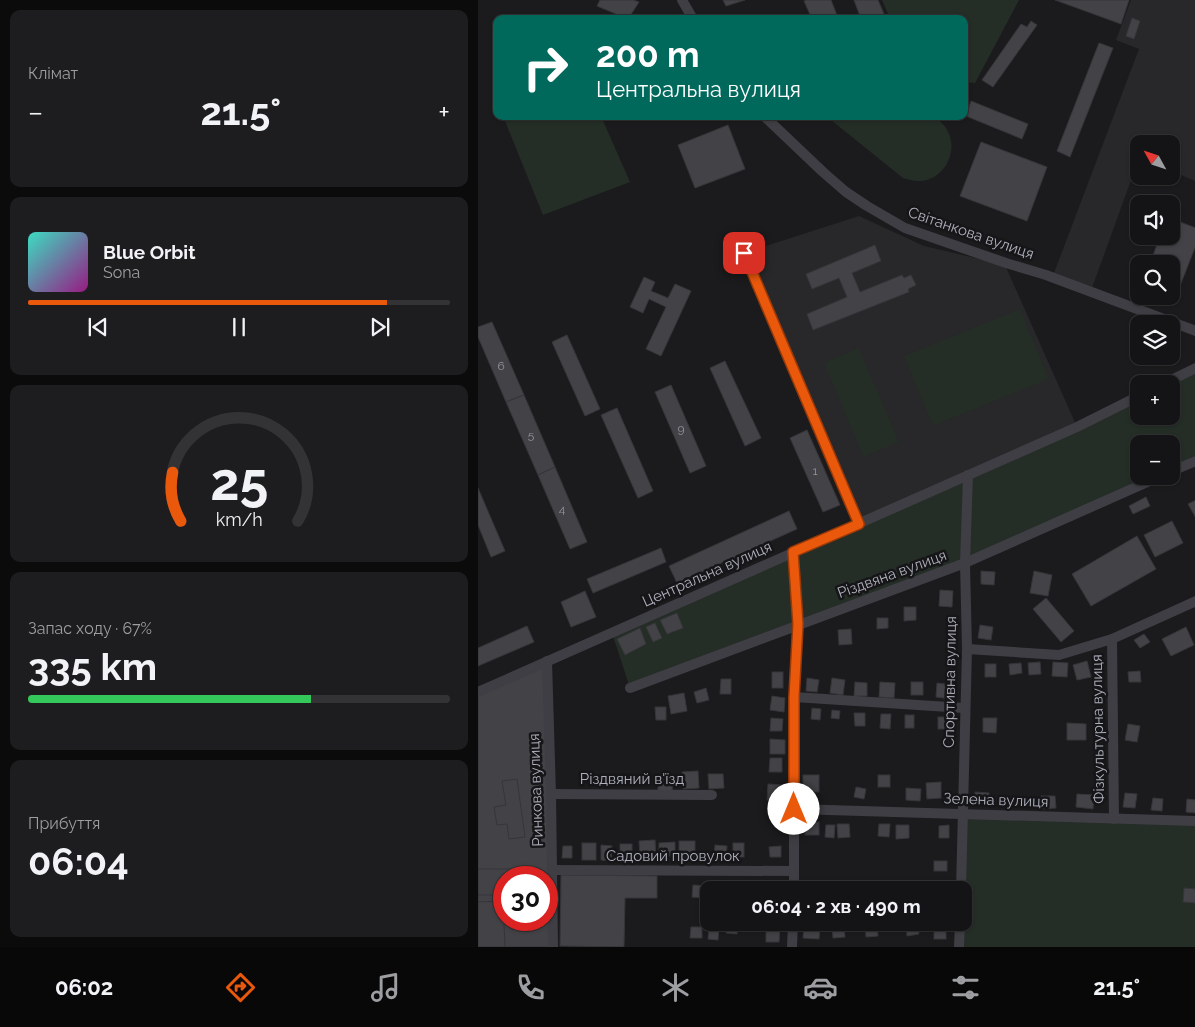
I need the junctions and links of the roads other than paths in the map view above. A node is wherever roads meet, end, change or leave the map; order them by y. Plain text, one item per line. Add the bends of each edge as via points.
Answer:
1 (682, 0) edge
2 (691, 15) edge
3 (768, 120) edge
4 (744, 253) dead end
5 (1196, 331) edge
6 (1196, 368) edge
7 (1180, 376) edge
8 (1130, 400) edge
9 (1196, 461) edge
10 (1180, 468) edge
11 (968, 475) junction
12 (1141, 485) edge
13 (859, 524) junction
14 (793, 552) junction
15 (965, 563) junction
16 (1196, 601) edge
17 (798, 624) junction
18 (1112, 639) junction
19 (966, 648) junction
20 (546, 661) junction
21 (630, 688) dead end
22 (478, 692) edge
23 (794, 697) junction
24 (964, 708) junction
25 (551, 794) junction
26 (712, 795) dead end
27 (794, 809) junction
28 (963, 814) junction
29 (1114, 819) junction
30 (1196, 821) edge
31 (553, 866) edge
32 (558, 870) edge
33 (794, 871) junction
34 (794, 881) edge
35 (961, 881) edge
36 (553, 931) edge
37 (793, 931) edge
38 (960, 931) edge
39 (553, 947) edge
40 (792, 947) edge
41 (959, 947) edge

1 - 2 street
3 - 5 street, Світанкова вулиця via 846,192 905,228 1046,275
4 - 13 street
6 - 7 street
8 - 11 street, Центральна вулиця
9 - 10 street
11 - 13 street, Центральна вулиця
11 - 15 street, Спортивна вулиця
12 - 15 street, Різдвяна вулиця
13 - 14 street, Центральна вулиця
14 - 17 street
14 - 20 street, Центральна вулиця
15 - 17 street, Різдвяна вулиця
15 - 19 street, Спортивна вулиця
16 - 18 street
17 - 21 street, Різдвяна вулиця
17 - 23 street
18 - 19 street via 1059,655
18 - 29 street, Фізкультурна вулиця
19 - 24 street, Спортивна вулиця
20 - 22 street, Центральна вулиця
20 - 25 street, Ринкова вулиця
23 - 24 street
23 - 27 street
24 - 28 street, Спортивна вулиця
25 - 26 street, Різдвяний в'їзд
25 - 31 street, Ринкова вулиця
27 - 28 street, Зелена вулиця
27 - 33 street
28 - 29 street, Зелена вулиця
28 - 35 street, Спортивна вулиця
29 - 30 street, Зелена вулиця
32 - 33 street, Садовий провулок
33 - 34 street
36 - 39 street, Ринкова вулиця
37 - 40 street
38 - 41 street

